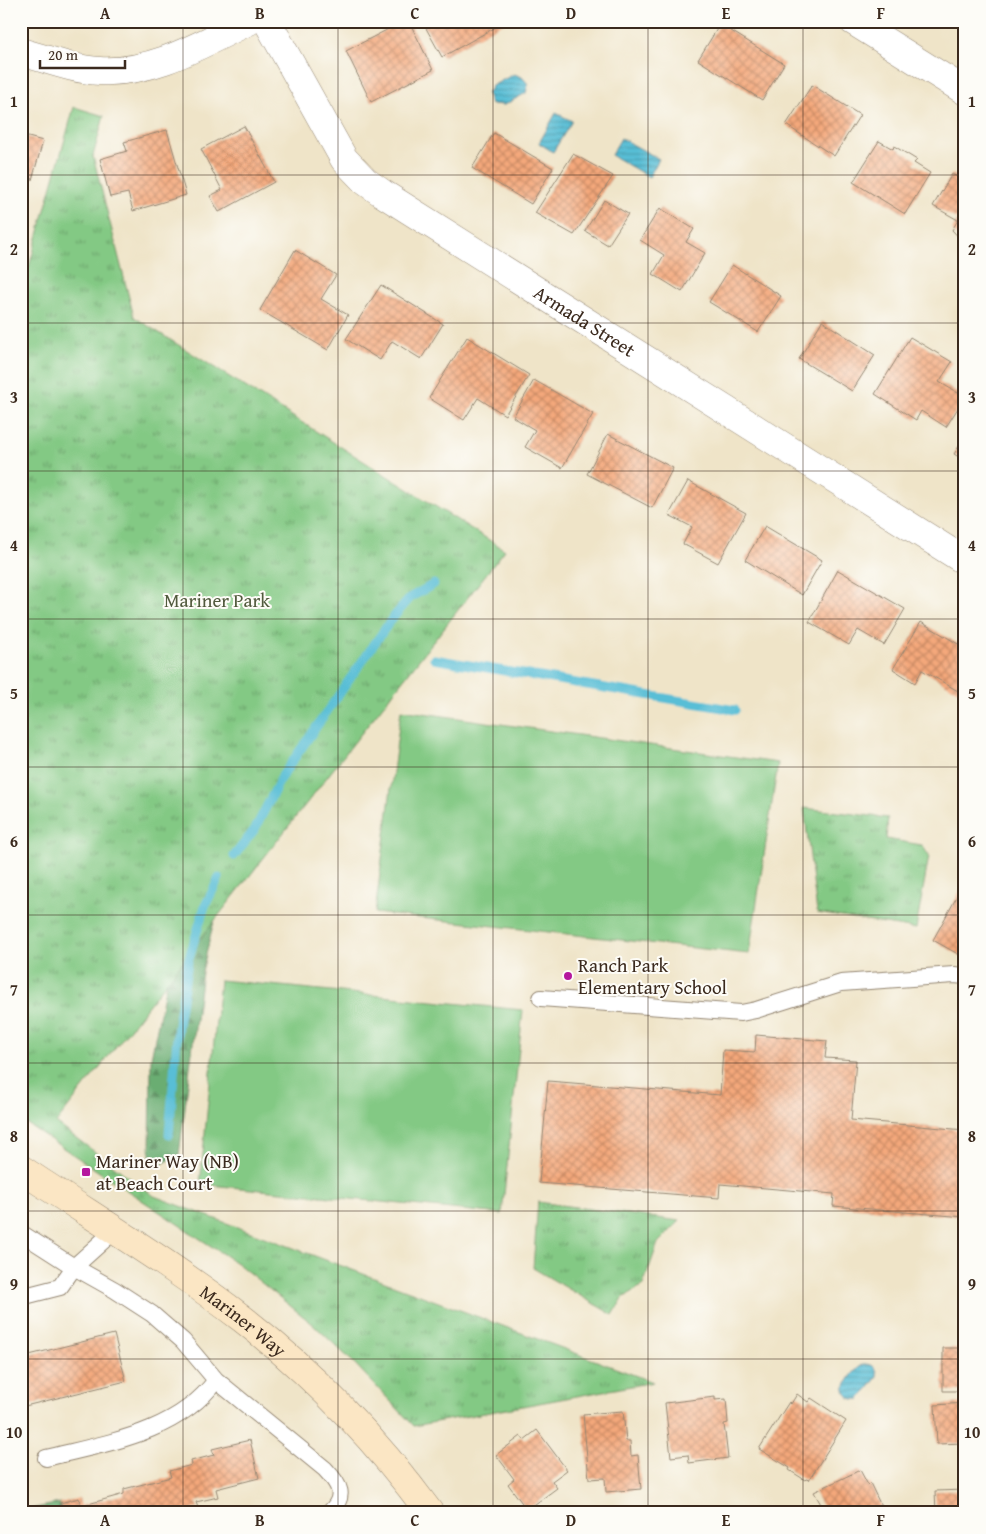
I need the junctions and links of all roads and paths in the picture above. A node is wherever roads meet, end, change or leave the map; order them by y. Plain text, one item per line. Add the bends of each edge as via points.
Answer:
1 (249, 21) edge
2 (268, 21) edge
3 (853, 21) edge
4 (21, 52) edge
5 (965, 91) edge
6 (965, 560) edge
7 (965, 976) edge
8 (541, 998) dead end
9 (21, 1169) edge
10 (114, 1231) junction
11 (21, 1233) edge
12 (74, 1267) junction
13 (21, 1297) edge
14 (216, 1380) junction
15 (46, 1458) dead end
16 (329, 1513) edge
17 (430, 1513) edge

1 - 4 street via 152,64 118,71 89,70
2 - 6 street, Armada Street via 344,159 365,181
3 - 5 street
7 - 8 lane via 841,983 741,1013
9 - 10 main road, Mariner Way
10 - 12 lane
10 - 17 main road, Mariner Way via 207,1293 287,1357 333,1399 409,1484
11 - 12 lane
12 - 13 lane via 60,1287
12 - 14 lane via 152,1314 183,1341
14 - 15 lane via 194,1405 160,1425 125,1438
14 - 16 lane via 337,1482 340,1494

